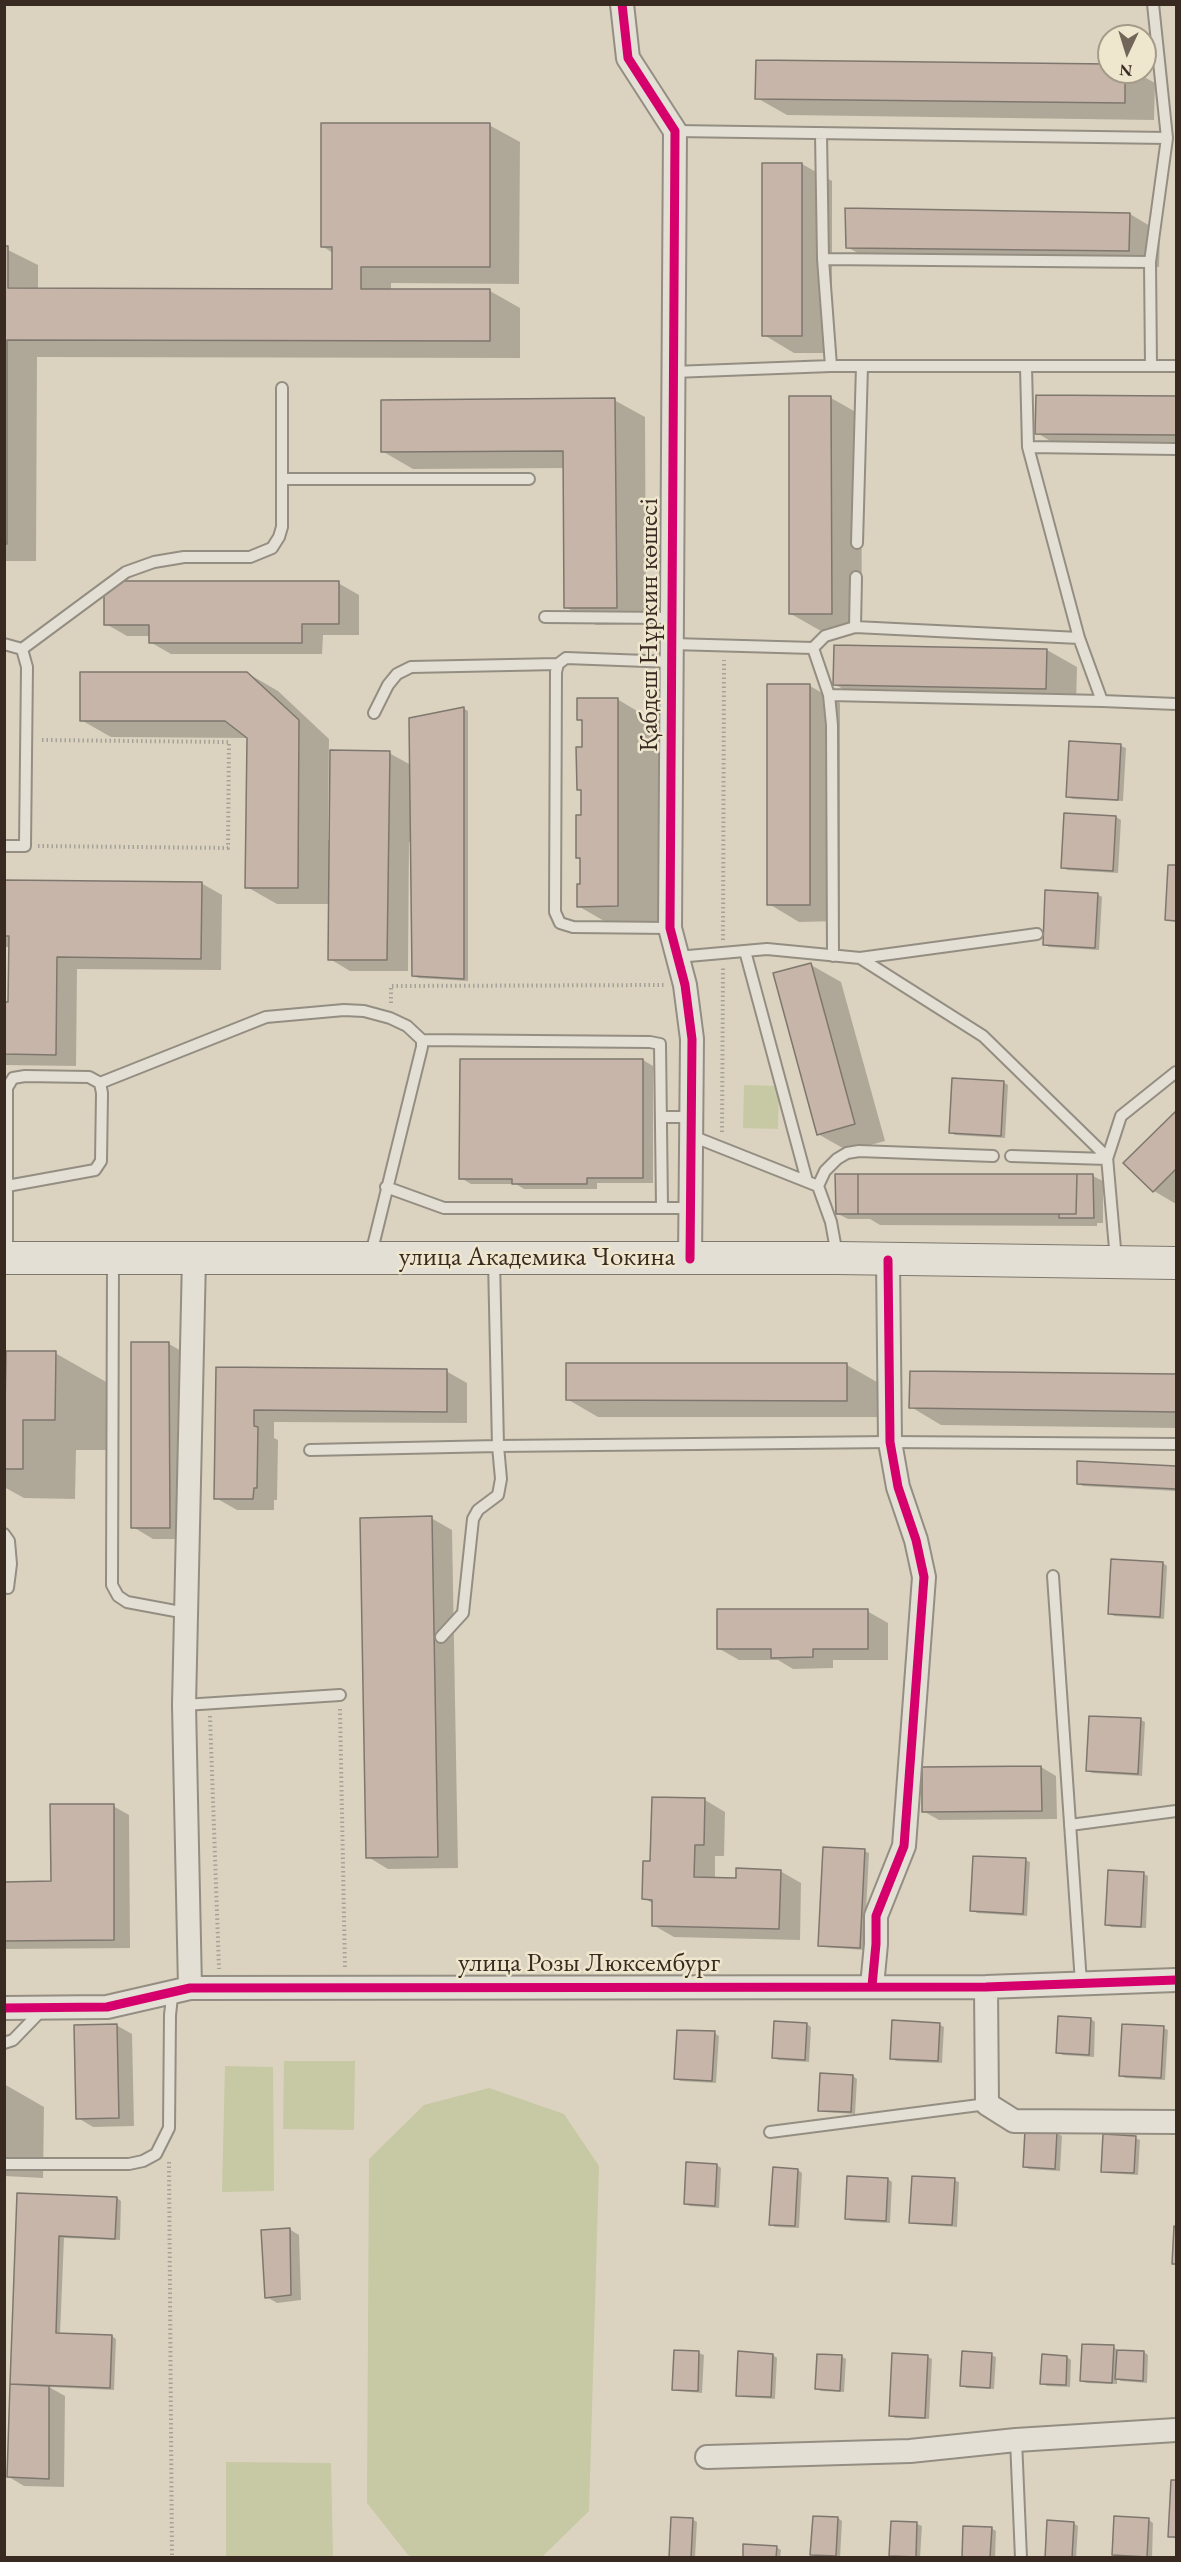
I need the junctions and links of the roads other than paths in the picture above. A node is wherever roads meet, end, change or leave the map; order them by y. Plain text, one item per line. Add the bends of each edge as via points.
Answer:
1 (622, 4) edge
2 (1153, 4) edge
3 (675, 130) junction
4 (821, 133) junction
5 (1167, 138) junction
6 (823, 259) junction
7 (1150, 262) junction
8 (831, 366) junction
9 (862, 366) junction
10 (1151, 366) junction
11 (1176, 366) edge
12 (1026, 367) junction
13 (673, 372) junction
14 (282, 388) dead end
15 (1028, 447) junction
16 (1176, 449) edge
17 (282, 479) junction
18 (529, 479) dead end
19 (857, 543) dead end
20 (856, 577) dead end
21 (545, 617) dead end
22 (673, 618) junction
23 (855, 627) junction
24 (1078, 638) junction
25 (4, 644) edge
26 (813, 648) junction
27 (22, 649) junction
28 (673, 653) junction
29 (558, 664) junction
30 (829, 695) junction
31 (1102, 701) junction
32 (1176, 704) edge
33 (374, 713) dead end
34 (4, 846) edge
35 (670, 928) junction
36 (1037, 934) dead end
37 (745, 951) junction
38 (833, 956) junction
39 (677, 957) junction
40 (860, 958) junction
41 (422, 1040) junction
42 (1176, 1072) edge
43 (100, 1083) junction
44 (662, 1117) junction
45 (692, 1127) junction
46 (993, 1156) dead end
47 (1011, 1156) dead end
48 (1107, 1159) junction
49 (807, 1181) junction
50 (7, 1186) junction
51 (818, 1186) junction
52 (386, 1187) junction
53 (662, 1207) junction
54 (690, 1208) junction
55 (371, 1257) junction
56 (6, 1258) edge
57 (113, 1258) junction
58 (194, 1258) junction
59 (837, 1258) junction
60 (494, 1259) junction
61 (690, 1259) junction
62 (888, 1260) junction
63 (1116, 1263) junction
64 (1176, 1263) edge
65 (890, 1442) junction
66 (1176, 1444) edge
67 (498, 1446) junction
68 (310, 1450) dead end
69 (4, 1534) edge
70 (1053, 1576) dead end
71 (8, 1588) dead end
72 (186, 1613) junction
73 (441, 1637) dead end
74 (340, 1695) road end
75 (184, 1705) junction
76 (1176, 1811) edge
77 (1070, 1825) junction
78 (1176, 1980) edge
79 (1081, 1983) junction
80 (872, 1986) junction
81 (987, 1987) junction
82 (190, 1988) junction
83 (4, 2008) edge
84 (43, 2009) junction
85 (4, 2043) edge
86 (987, 2104) junction
87 (1176, 2122) edge
88 (770, 2132) dead end
89 (4, 2164) edge
90 (1176, 2430) edge
91 (1017, 2440) junction
92 (707, 2457) dead end
93 (1021, 2558) edge

1 - 3 street via 628,58
2 - 5 lane
3 - 4 lane
3 - 13 street, Қабдеш Нұркин көшесі
4 - 5 lane
4 - 6 lane
5 - 7 lane
6 - 7 lane
6 - 8 lane
7 - 10 lane
8 - 9 lane
8 - 13 lane
9 - 12 lane
9 - 19 lane
10 - 11 lane
10 - 12 lane
12 - 15 lane
13 - 22 street, Қабдеш Нұркин көшесі
14 - 17 lane
15 - 16 lane
15 - 24 lane
17 - 18 lane
17 - 27 lane via 282,526 272,548 250,557 184,557 126,572
20 - 23 lane
21 - 22 lane
22 - 28 street, Қабдеш Нұркин көшесі
23 - 24 lane
23 - 26 lane via 825,636
24 - 31 lane
25 - 27 lane
26 - 28 lane via 724,646
26 - 30 lane
27 - 34 lane via 27,667 25,846
28 - 29 lane via 566,658
28 - 35 street, Қабдеш Нұркин көшесі
29 - 33 lane via 411,667 397,674 388,685
29 - 35 lane via 555,912 560,922 573,927
30 - 31 lane
30 - 38 lane
31 - 32 lane
35 - 39 street, Қабдеш Нұркин көшесі
36 - 40 lane
37 - 38 lane via 767,949
37 - 39 lane
37 - 49 lane
38 - 40 lane
39 - 45 street, Қабдеш Нұркин көшесі via 686,985 692,1039
40 - 48 lane via 983,1036
41 - 43 lane via 390,1018 364,1011 266,1017
41 - 44 lane via 660,1044
41 - 52 lane
42 - 48 lane via 1120,1116
43 - 50 lane via 101,1161 95,1170
43 - 50 lane via 89,1077 13,1078 7,1088
44 - 45 lane
44 - 53 lane
45 - 49 lane via 722,1148
45 - 54 street, Қабдеш Нұркин көшесі
46 - 51 lane via 847,1153 825,1171
47 - 48 lane
48 - 63 lane
49 - 51 lane
50 - 56 lane
51 - 59 lane via 831,1222
52 - 53 lane via 444,1208
52 - 55 lane
53 - 54 lane
54 - 61 street, Қабдеш Нұркин көшесі
55 - 58 main road, улица Академика Чокина
55 - 60 main road, улица Академика Чокина
56 - 57 main road, улица Академика Чокина
57 - 58 main road, улица Академика Чокина
57 - 72 lane via 112,1585 127,1602
58 - 72 street
59 - 61 main road, улица Академика Чокина
59 - 62 main road, улица Академика Чокина
60 - 61 main road, улица Академика Чокина
60 - 67 lane
62 - 63 main road, улица Академика Чокина
62 - 65 street
63 - 64 main road, улица Академика Чокина
65 - 66 lane
65 - 67 lane
65 - 80 street via 898,1487 924,1577 904,1846 876,1916
67 - 68 lane
67 - 73 lane via 498,1495 473,1518 464,1612
69 - 71 lane via 9,1541
70 - 77 lane
72 - 75 street
74 - 75 lane
75 - 82 street
76 - 77 lane
77 - 79 lane
78 - 79 street, улица Розы Люксембург
79 - 81 street, улица Розы Люксембург
80 - 81 street, улица Розы Люксембург
80 - 82 street, улица Розы Люксембург
81 - 86 street
82 - 84 street, улица Розы Люксембург via 107,2007
82 - 89 lane via 172,1997 169,2128 156,2154 129,2164
83 - 84 street, улица Розы Люксембург
84 - 85 lane via 13,2040
86 - 87 street via 1014,2121
86 - 88 lane
90 - 91 street
91 - 92 street via 910,2451
91 - 93 lane

